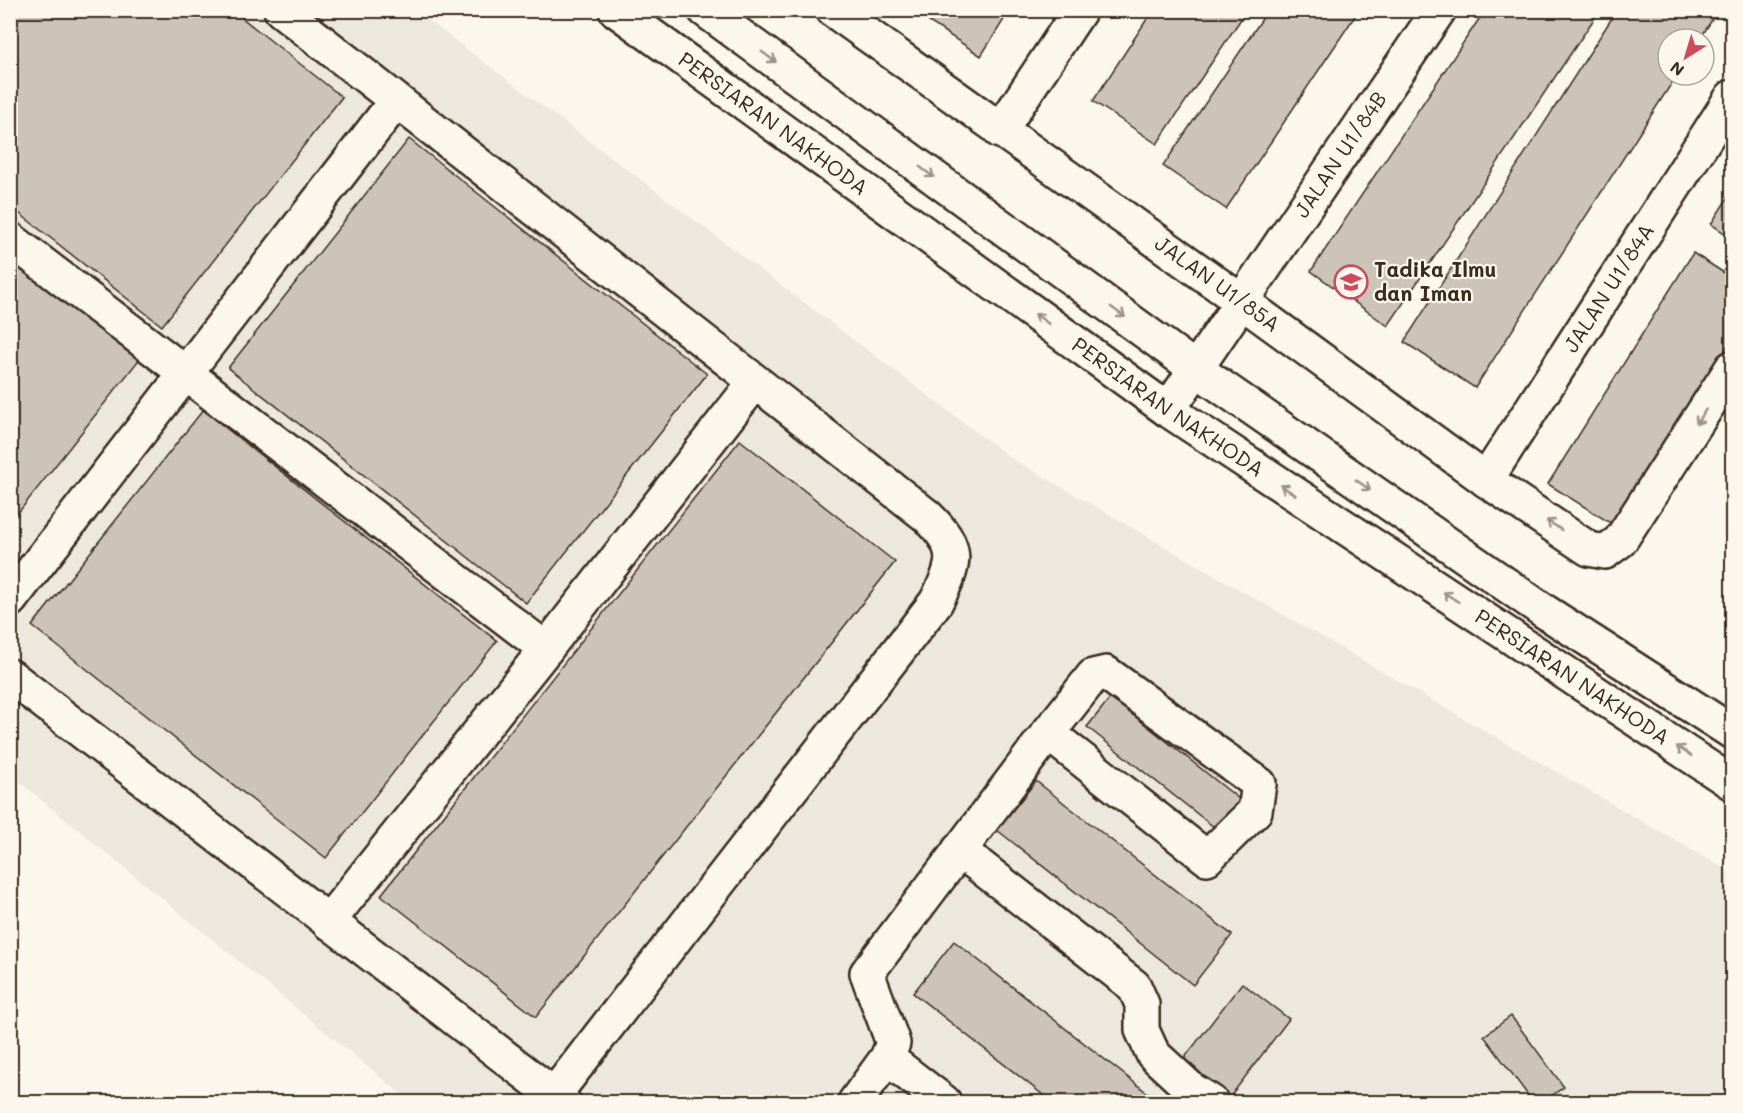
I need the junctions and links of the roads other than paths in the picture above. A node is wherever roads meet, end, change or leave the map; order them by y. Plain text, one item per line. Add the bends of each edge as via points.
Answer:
1 (280, 10) edge
2 (616, 10) edge
3 (705, 10) edge
4 (832, 10) edge
5 (1080, 10) edge
6 (1439, 10) edge
7 (740, 21) edge
8 (1732, 97) edge
9 (396, 100) junction
10 (1000, 131) junction
11 (10, 239) edge
12 (1241, 301) junction
13 (1732, 368) edge
14 (1196, 369) junction
15 (185, 374) junction
16 (755, 382) junction
17 (1168, 410) junction
18 (1486, 480) junction
19 (10, 600) edge
20 (546, 649) junction
21 (10, 676) edge
22 (1732, 732) edge
23 (1047, 733) junction
24 (1732, 783) edge
25 (959, 850) junction
26 (328, 922) junction
27 (887, 1058) junction
28 (558, 1099) edge
29 (855, 1102) edge
30 (944, 1102) edge
31 (1210, 1102) edge

1 - 9 street
17 -> 2 street, PERSIARAN NAKHODA
3 - 7 street, PERSIARAN NAKHODA
4 - 10 street, JALAN U1/85A
5 - 10 street
6 - 12 street, JALAN U1/84B
7 -> 14 street, PERSIARAN NAKHODA
8 - 18 street, JALAN U1/84A
9 - 15 street
9 - 16 street
10 - 12 street, JALAN U1/85A
11 - 15 street
12 - 14 street, JALAN U1/84B
12 - 18 street, JALAN U1/85A
13 -> 18 street, JALAN U1/85A via 1620,541 1605,552 1589,549
14 - 17 street, JALAN U1/84B
14 -> 22 street, PERSIARAN NAKHODA via 1544,611
15 - 19 street
15 - 20 street
16 - 20 street
16 - 28 street via 936,524 951,547 951,573 936,602
24 -> 17 street, PERSIARAN NAKHODA
20 - 26 street
21 - 26 street
23 - 23 street via 1093,676 1106,674 1259,784 1255,811 1207,858
23 - 25 street
25 - 27 street via 867,973 893,1043
25 - 31 street via 1134,986 1142,1004 1142,1030 1153,1054
26 - 28 street
27 - 29 street
27 - 30 street

